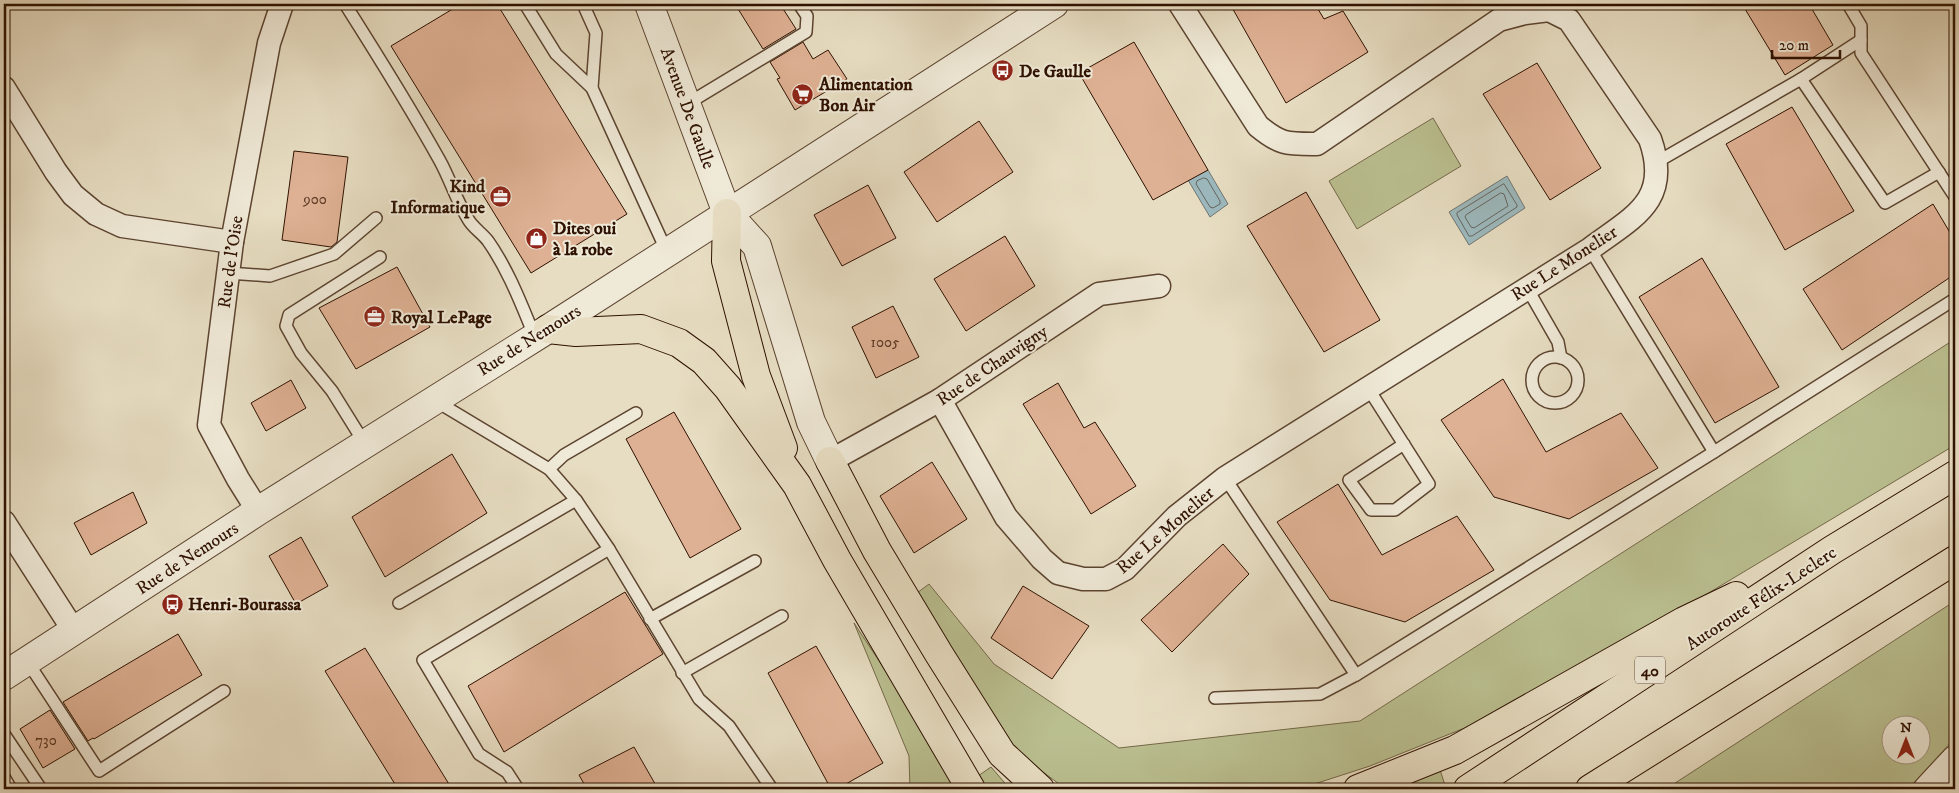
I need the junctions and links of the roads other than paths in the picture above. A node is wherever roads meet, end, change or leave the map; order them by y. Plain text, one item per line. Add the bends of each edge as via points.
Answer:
1 (282, 4) edge
2 (345, 4) edge
3 (525, 4) edge
4 (583, 4) edge
5 (649, 4) edge
6 (799, 4) edge
7 (1054, 4) edge
8 (1180, 4) edge
9 (1848, 4) edge
10 (1526, 8) edge
11 (1861, 40) junction
12 (1801, 79) junction
13 (4, 88) edge
14 (592, 88) junction
15 (687, 104) junction
16 (1656, 162) junction
17 (1939, 172) junction
18 (1955, 197) edge
19 (727, 212) junction
20 (376, 218) dead end
21 (232, 242) junction
22 (1590, 249) junction
23 (667, 252) junction
24 (380, 257) dead end
25 (228, 273) junction
26 (1159, 286) dead end
27 (1527, 288) junction
28 (1955, 299) edge
29 (541, 333) junction
30 (1561, 358) junction
31 (1368, 388) junction
32 (434, 400) junction
33 (940, 400) junction
34 (636, 412) dead end
35 (365, 444) junction
36 (1404, 444) junction
37 (1714, 452) junction
38 (830, 461) junction
39 (549, 469) junction
40 (1955, 475) edge
41 (1225, 478) junction
42 (797, 485) junction
43 (576, 500) junction
44 (258, 511) junction
45 (4, 522) edge
46 (609, 549) junction
47 (1832, 550) junction
48 (1955, 560) edge
49 (755, 561) dead end
50 (399, 603) dead end
51 (782, 616) dead end
52 (650, 619) junction
53 (74, 631) junction
54 (27, 661) junction
55 (682, 673) junction
56 (1356, 675) junction
57 (4, 676) edge
58 (224, 691) dead end
59 (1215, 698) dead end
60 (4, 734) edge
61 (1955, 760) edge
62 (4, 777) edge
63 (11, 789) edge
64 (41, 789) edge
65 (518, 789) edge
66 (772, 789) edge
67 (971, 789) edge
68 (1040, 789) edge
69 (1358, 789) edge
70 (1468, 789) edge
71 (1590, 789) edge
72 (1928, 789) edge

1 - 21 street, Rue de l'Oise via 269,43
2 - 29 lane via 409,106 468,219 487,240
3 - 14 lane via 556,54
4 - 14 lane via 596,33
5 - 15 street, Avenue De Gaulle
6 - 15 lane via 807,16 806,32
7 - 19 street, Rue de Nemours
8 - 10 street, Rue Le Monelier via 1258,126 1275,140 1294,144 1316,144 1499,20
9 - 11 lane via 1861,26
10 - 16 street, Rue Le Monelier via 1549,10 1569,20 1650,138
11 - 12 lane
11 - 17 lane via 1861,53
12 - 16 lane
12 - 17 lane via 1885,203
13 - 21 street via 56,172 73,195 96,214 122,226
14 - 23 lane
15 - 19 street, Avenue De Gaulle
16 - 22 street, Rue Le Monelier via 1654,190 1642,211
17 - 18 lane
19 - 23 street, Rue de Nemours
19 - 38 street via 757,246 811,422
19 - 42 highway via 726,261 756,376
20 - 25 lane via 334,254 270,276
21 - 25 street, Rue de l'Oise
22 - 27 street, Rue Le Monelier
22 - 37 lane
23 - 29 street, Rue de Nemours
24 - 35 lane via 289,315 286,326 301,353 332,391
25 - 44 street, Rue de l'Oise via 209,425
26 - 33 street, Rue de Chauvigny via 1099,294
27 - 30 lane via 1558,342
27 - 31 street, Rue Le Monelier
28 - 37 lane
29 - 32 street, Rue de Nemours
29 - 42 highway via 641,329 679,343 704,361 728,388
30 - 30 lane via 1546,359 1532,376 1534,391 1551,404 1567,401 1577,389 1574,366
31 - 36 lane
31 - 41 street, Rue Le Monelier
32 - 35 street, Rue de Nemours
32 - 39 lane
33 - 38 street, Rue de Chauvigny
33 - 41 street, Rue Le Monelier via 1006,517 1058,573 1083,580 1106,580 1125,569 1177,516
34 - 39 lane via 564,455
35 - 44 street, Rue de Nemours
36 - 36 lane via 1429,484 1395,510 1371,510 1349,480
37 - 56 lane
38 - 68 highway via 877,551 1002,754
39 - 43 lane
40 - 47 highway, Autoroute Félix-Leclerc / 40
41 - 56 lane
42 - 67 highway via 837,560
43 - 46 lane
43 - 50 lane
44 - 53 street, Rue de Nemours
45 - 53 street
46 - 52 lane
46 - 65 lane via 423,660 480,754 507,772
47 - 69 highway via 1684,622 1454,750
47 - 70 highway, Autoroute Félix-Leclerc / 40
48 - 71 highway
49 - 52 lane
51 - 55 lane
52 - 55 lane
53 - 54 street, Rue de Nemours
54 - 57 street, Rue de Nemours
54 - 58 lane via 100,771
55 - 66 lane via 699,699 729,726
56 - 59 lane via 1320,694
60 - 64 lane
61 - 72 street
62 - 63 lane

